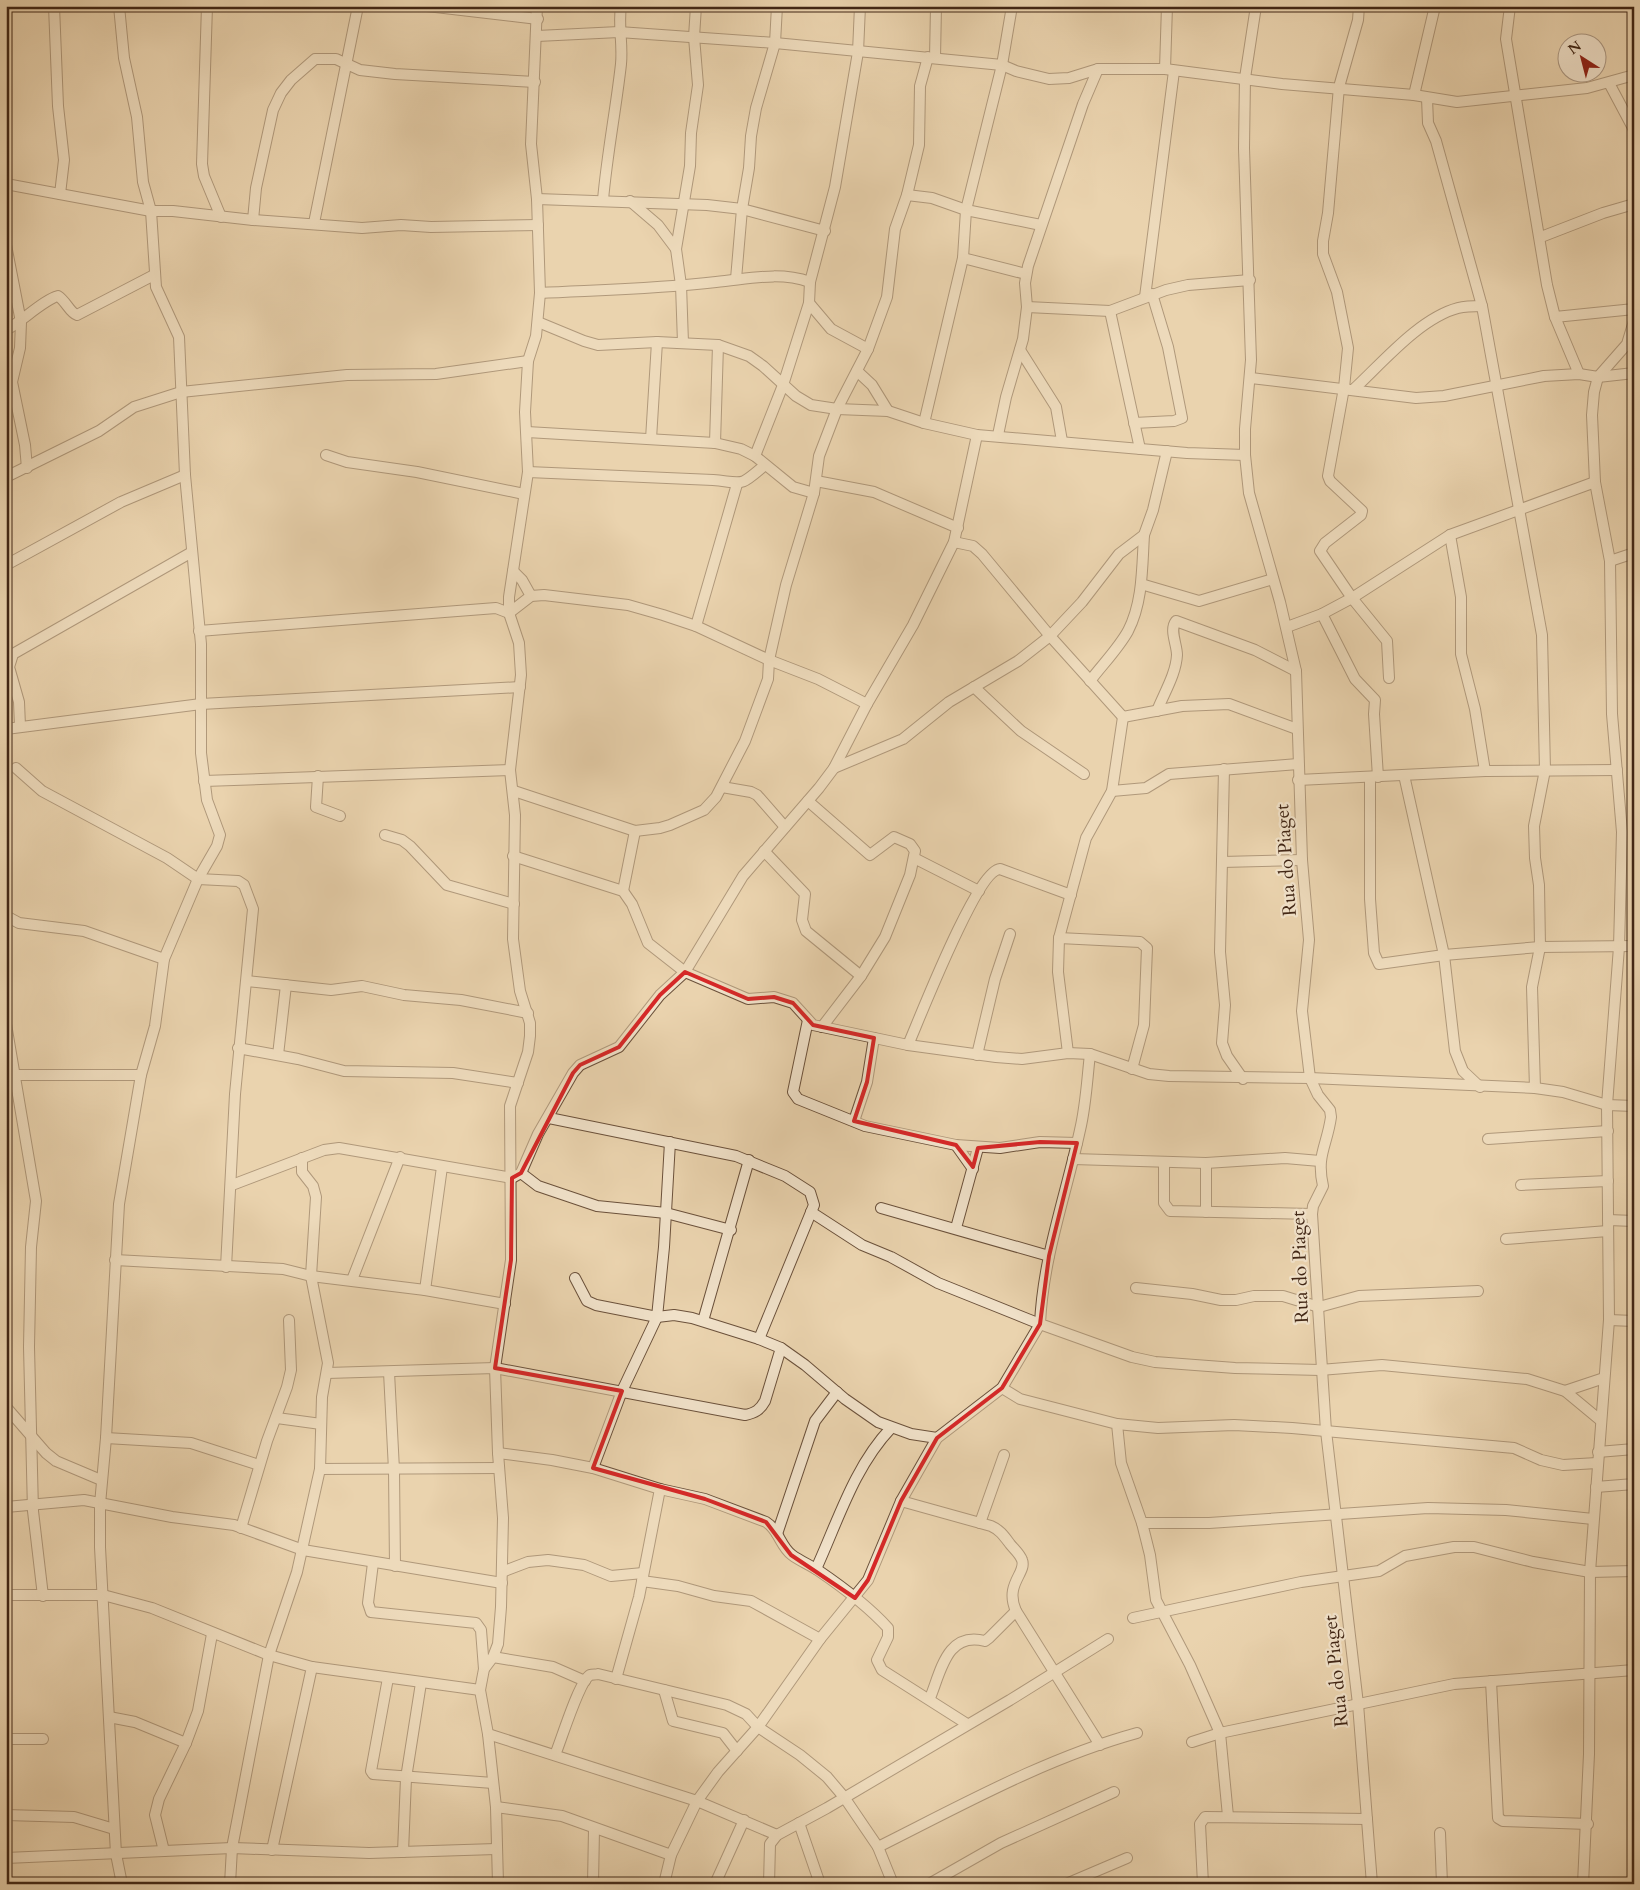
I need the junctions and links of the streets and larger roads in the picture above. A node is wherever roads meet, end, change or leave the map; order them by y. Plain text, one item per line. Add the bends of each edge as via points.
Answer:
1 (54, 6) edge
2 (119, 6) edge
3 (207, 6) edge
4 (358, 6) edge
5 (427, 6) edge
6 (537, 6) edge
7 (621, 6) edge
8 (696, 6) edge
9 (777, 6) edge
10 (860, 6) edge
11 (936, 6) edge
12 (1012, 6) edge
13 (1167, 6) edge
14 (1256, 6) edge
15 (1359, 6) edge
16 (1435, 6) edge
17 (1510, 6) edge
18 (538, 19) junction
19 (620, 32) junction
20 (537, 36) junction
21 (694, 37) junction
22 (775, 43) junction
23 (858, 52) junction
24 (931, 57) junction
25 (346, 65) junction
26 (1002, 65) junction
27 (1098, 69) junction
28 (1170, 70) junction
29 (1634, 75) edge
30 (1245, 78) junction
31 (535, 82) junction
32 (1609, 82) junction
33 (1339, 87) junction
34 (1414, 95) junction
35 (1516, 96) junction
36 (1427, 98) junction
37 (1634, 130) edge
38 (6, 184) edge
39 (60, 194) junction
40 (907, 194) junction
41 (537, 200) junction
42 (603, 200) junction
43 (630, 201) junction
44 (684, 203) junction
45 (1634, 204) edge
46 (742, 209) junction
47 (966, 210) junction
48 (151, 211) junction
49 (221, 217) junction
50 (253, 220) junction
51 (314, 223) junction
52 (538, 225) junction
53 (1041, 225) junction
54 (825, 231) junction
55 (1541, 237) junction
56 (6, 246) edge
57 (676, 249) junction
58 (963, 258) junction
59 (1026, 274) junction
60 (154, 275) junction
61 (736, 279) junction
62 (1250, 280) junction
63 (810, 282) junction
64 (681, 285) junction
65 (540, 294) junction
66 (1148, 296) junction
67 (809, 303) junction
68 (1482, 306) junction
69 (1028, 307) junction
70 (1634, 309) edge
71 (1110, 310) junction
72 (1556, 317) junction
73 (1634, 321) edge
74 (21, 322) junction
75 (538, 322) junction
76 (6, 330) edge
77 (657, 342) junction
78 (683, 344) junction
79 (718, 345) junction
80 (868, 349) junction
81 (1020, 350) junction
82 (528, 361) junction
83 (10, 370) edge
84 (857, 371) junction
85 (1634, 373) edge
86 (1578, 374) junction
87 (1598, 377) junction
88 (1251, 378) junction
89 (1497, 384) junction
90 (783, 385) junction
91 (1349, 388) junction
92 (181, 392) junction
93 (837, 409) junction
94 (888, 411) junction
95 (924, 423) junction
96 (1134, 423) junction
97 (528, 432) junction
98 (977, 435) junction
99 (998, 435) junction
100 (650, 440) junction
101 (1062, 441) junction
102 (715, 443) junction
103 (1140, 449) junction
104 (1166, 451) junction
105 (1245, 454) junction
106 (326, 455) dead end
107 (756, 456) junction
108 (765, 465) junction
109 (27, 468) junction
110 (528, 472) junction
111 (185, 475) junction
112 (6, 478) edge
113 (816, 481) junction
114 (1595, 482) junction
115 (737, 484) junction
116 (814, 493) junction
117 (524, 494) junction
118 (1520, 509) junction
119 (958, 528) junction
120 (1144, 535) junction
121 (1450, 535) junction
122 (954, 542) junction
123 (192, 552) junction
124 (1634, 553) edge
125 (1610, 561) junction
126 (6, 565) edge
127 (513, 571) junction
128 (1273, 579) junction
129 (1141, 584) junction
130 (532, 596) junction
131 (509, 597) junction
132 (1352, 598) junction
133 (496, 608) junction
134 (510, 613) junction
135 (1322, 614) junction
136 (696, 626) junction
137 (1287, 627) junction
138 (199, 631) junction
139 (1050, 636) junction
140 (769, 660) junction
141 (1296, 671) junction
142 (1389, 678) dead end
143 (1090, 681) junction
144 (520, 687) junction
145 (974, 687) junction
146 (201, 704) junction
147 (867, 704) junction
148 (1157, 711) junction
149 (1123, 717) junction
150 (20, 726) junction
151 (6, 729) edge
152 (1297, 729) junction
153 (1298, 764) junction
154 (16, 768) dead end
155 (834, 768) junction
156 (1224, 769) junction
157 (510, 770) junction
158 (1545, 770) junction
159 (1616, 770) junction
160 (1485, 771) junction
161 (1084, 774) dead end
162 (318, 776) junction
163 (1404, 776) junction
164 (1374, 777) junction
165 (204, 780) junction
166 (1298, 780) junction
167 (722, 787) junction
168 (514, 791) junction
169 (1112, 791) junction
170 (808, 801) junction
171 (340, 816) dead end
172 (785, 827) junction
173 (635, 831) junction
174 (1622, 832) junction
175 (1634, 833) edge
176 (385, 835) dead end
177 (764, 851) junction
178 (513, 856) junction
179 (914, 858) junction
180 (1302, 860) junction
181 (1222, 862) junction
182 (198, 879) junction
183 (623, 891) junction
184 (979, 891) junction
185 (1071, 895) junction
186 (514, 904) junction
187 (6, 916) edge
188 (1010, 934) dead end
189 (1059, 938) junction
190 (1634, 946) edge
191 (1540, 947) junction
192 (1619, 947) junction
193 (1444, 955) junction
194 (164, 959) junction
195 (685, 972) junction
196 (861, 976) junction
197 (247, 981) junction
198 (286, 985) junction
199 (528, 1012) junction
200 (808, 1020) junction
201 (6, 1024) edge
202 (822, 1027) junction
203 (874, 1038) junction
204 (908, 1046) junction
205 (238, 1048) junction
206 (1068, 1053) junction
207 (1090, 1054) junction
208 (278, 1055) junction
209 (977, 1055) junction
210 (1132, 1069) junction
211 (14, 1075) junction
212 (141, 1075) junction
213 (1310, 1078) junction
214 (1243, 1079) junction
215 (518, 1083) junction
216 (1480, 1087) junction
217 (1535, 1088) junction
218 (11, 1090) edge
219 (1607, 1105) junction
220 (1634, 1106) edge
221 (549, 1118) junction
222 (854, 1121) junction
223 (1608, 1132) junction
224 (1488, 1139) dead end
225 (670, 1142) junction
226 (1077, 1143) junction
227 (956, 1146) junction
228 (978, 1148) junction
229 (400, 1157) junction
230 (302, 1158) junction
231 (1073, 1159) junction
232 (749, 1160) junction
233 (1320, 1161) junction
234 (1164, 1162) junction
235 (1206, 1163) junction
236 (442, 1167) junction
237 (973, 1168) junction
238 (517, 1175) junction
239 (1608, 1181) junction
240 (232, 1185) junction
241 (1521, 1185) dead end
242 (881, 1208) dead end
243 (811, 1212) junction
244 (1206, 1212) junction
245 (666, 1213) junction
246 (1312, 1214) junction
247 (1634, 1221) edge
248 (1608, 1225) junction
249 (956, 1228) junction
250 (730, 1230) junction
251 (1506, 1238) dead end
252 (1049, 1256) junction
253 (115, 1260) junction
254 (226, 1267) junction
255 (311, 1276) junction
256 (575, 1278) dead end
257 (352, 1280) junction
258 (1136, 1288) dead end
259 (425, 1290) junction
260 (1478, 1291) dead end
261 (505, 1304) junction
262 (1319, 1307) junction
263 (657, 1317) junction
264 (289, 1320) dead end
265 (1609, 1320) junction
266 (703, 1321) junction
267 (1634, 1321) edge
268 (1040, 1324) junction
269 (759, 1339) junction
270 (781, 1348) junction
271 (495, 1368) junction
272 (1320, 1370) junction
273 (389, 1372) junction
274 (327, 1373) junction
275 (1604, 1378) junction
276 (1002, 1388) junction
277 (622, 1391) junction
278 (1565, 1391) junction
279 (837, 1392) junction
280 (6, 1407) edge
281 (276, 1418) junction
282 (1600, 1420) junction
283 (321, 1424) junction
284 (1117, 1424) junction
285 (890, 1428) junction
286 (1326, 1431) junction
287 (32, 1437) junction
288 (106, 1438) junction
289 (937, 1438) junction
290 (1634, 1449) edge
291 (498, 1453) junction
292 (1004, 1455) dead end
293 (1598, 1458) junction
294 (259, 1465) junction
295 (499, 1468) junction
296 (593, 1468) junction
297 (320, 1469) junction
298 (394, 1470) junction
299 (101, 1480) junction
300 (1634, 1484) edge
301 (1596, 1487) junction
302 (660, 1489) junction
303 (901, 1500) junction
304 (100, 1504) junction
305 (33, 1505) junction
306 (6, 1507) edge
307 (1334, 1513) junction
308 (1593, 1519) junction
309 (980, 1523) junction
310 (1142, 1523) junction
311 (241, 1528) junction
312 (778, 1534) junction
313 (303, 1550) junction
314 (374, 1563) junction
315 (395, 1566) junction
316 (816, 1570) junction
317 (1634, 1571) edge
318 (502, 1572) junction
319 (1590, 1572) junction
320 (1344, 1576) junction
321 (643, 1577) junction
322 (502, 1583) junction
323 (6, 1595) edge
324 (103, 1595) junction
325 (42, 1596) junction
326 (855, 1598) junction
327 (1016, 1611) junction
328 (1162, 1612) junction
329 (1133, 1618) dead end
330 (212, 1634) junction
331 (820, 1639) junction
332 (1108, 1639) dead end
333 (269, 1655) junction
334 (494, 1657) junction
335 (312, 1667) junction
336 (484, 1669) junction
337 (1634, 1670) edge
338 (1056, 1672) junction
339 (1589, 1674) junction
340 (388, 1678) junction
341 (616, 1678) junction
342 (585, 1681) junction
343 (1491, 1681) junction
344 (421, 1683) junction
345 (480, 1690) junction
346 (664, 1690) junction
347 (930, 1698) junction
348 (1358, 1704) junction
349 (109, 1716) junction
350 (967, 1724) junction
351 (758, 1727) junction
352 (1137, 1733) dead end
353 (1220, 1733) junction
354 (488, 1734) junction
355 (6, 1738) edge
356 (43, 1739) dead end
357 (1192, 1742) dead end
358 (186, 1743) junction
359 (1100, 1745) junction
360 (737, 1751) junction
361 (555, 1755) junction
362 (406, 1778) junction
363 (493, 1783) junction
364 (1114, 1792) dead end
365 (844, 1797) junction
366 (698, 1801) junction
367 (496, 1808) junction
368 (6, 1815) edge
369 (1228, 1816) junction
370 (1367, 1819) junction
371 (744, 1820) junction
372 (799, 1824) junction
373 (1588, 1824) junction
374 (594, 1828) junction
375 (114, 1829) junction
376 (1440, 1833) dead end
377 (777, 1835) junction
378 (878, 1847) junction
379 (232, 1848) junction
380 (496, 1849) junction
381 (272, 1850) junction
382 (164, 1851) junction
383 (403, 1852) junction
384 (116, 1854) junction
385 (671, 1855) junction
386 (6, 1858) edge
387 (1127, 1858) dead end
388 (122, 1884) edge
389 (230, 1884) edge
390 (498, 1884) edge
391 (593, 1884) edge
392 (664, 1884) edge
393 (715, 1884) edge
394 (769, 1884) edge
395 (820, 1884) edge
396 (892, 1884) edge
397 (929, 1884) edge
398 (1066, 1884) edge
399 (1203, 1884) edge
400 (1372, 1884) edge
401 (1442, 1884) edge
402 (1583, 1884) edge

1 - 39 street via 64,160
2 - 48 street via 142,182
3 - 49 street via 202,164 206,183
4 - 25 street
5 - 18 street
6 - 18 street
7 - 19 street
8 - 21 street
9 - 22 street
10 - 23 street
11 - 24 street
12 - 26 street
13 - 28 street
14 - 30 street, Rua do Piaget
15 - 33 street
16 - 34 street
17 - 35 street via 1506,39
18 - 20 street
19 - 20 street
19 - 21 street
19 - 42 street via 621,59 614,129 606,161
20 - 31 street
21 - 22 street
21 - 44 street via 698,85
22 - 23 street
22 - 46 street via 756,108
23 - 24 street
23 - 54 street
24 - 26 street
24 - 40 street via 920,86 918,145
25 - 31 street via 396,74
25 - 50 street via 336,59 315,60 281,93 264,144
25 - 51 street
26 - 27 street via 1049,79 1069,78
26 - 47 street
27 - 28 street
27 - 53 street
28 - 30 street
28 - 66 street
29 - 32 street
30 - 33 street
30 - 62 street, Rua do Piaget via 1244,148
31 - 41 street via 531,144
32 - 35 street via 1587,88
32 - 37 street
33 - 34 street
33 - 91 street via 1323,254 1337,292 1347,336
34 - 36 street
35 - 36 street via 1456,102
35 - 55 street
36 - 68 street via 1428,123 1436,141
38 - 39 street
39 - 48 street
40 - 47 street via 932,198
40 - 80 street via 893,240 887,297
41 - 42 street
41 - 52 street
42 - 43 street
43 - 44 street
43 - 57 street via 658,225
44 - 46 street
44 - 57 street
45 - 55 street
46 - 54 street
46 - 61 street
47 - 53 street
47 - 58 street
48 - 49 street
48 - 60 street
49 - 50 street
50 - 51 street
51 - 52 street via 362,228
52 - 65 street
53 - 59 street
54 - 63 street
55 - 72 street
56 - 74 street
57 - 64 street
58 - 59 street
58 - 95 street
59 - 69 street
60 - 74 street via 77,315 62,298 56,296
60 - 92 street via 160,299 179,338
61 - 63 street via 778,275
61 - 64 street
62 - 66 street via 1188,285
62 - 88 street, Rua do Piaget
63 - 67 street
64 - 65 street
64 - 78 street
65 - 75 street
66 - 71 street
66 - 96 street via 1168,347 1182,418
67 - 80 street via 831,329
67 - 90 street
68 - 89 street
68 - 91 street via 1460,307 1431,322
69 - 71 street
69 - 81 street
70 - 72 street
71 - 96 street
72 - 86 street
73 - 87 street via 1627,344
74 - 76 street
74 - 83 street via 20,348
75 - 77 street via 598,345
75 - 82 street
77 - 78 street
77 - 100 street
78 - 79 street
79 - 90 street via 749,356
79 - 102 street
80 - 84 street
81 - 99 street
81 - 101 street via 1056,407
82 - 92 street via 436,374 347,375
82 - 97 street via 525,412
83 - 109 street
84 - 93 street
84 - 94 street via 872,385
85 - 87 street
86 - 87 street
86 - 89 street
87 - 114 street via 1592,415
88 - 91 street
88 - 105 street, Rua do Piaget
89 - 91 street via 1431,398
89 - 118 street
90 - 93 street via 803,401
90 - 107 street
91 - 132 street via 1328,476 1330,482 1362,511 1320,551
92 - 109 street via 134,407 99,431
92 - 111 street
93 - 94 street
93 - 113 street via 819,456
94 - 95 street
95 - 98 street
96 - 103 street
97 - 100 street
97 - 110 street
98 - 99 street
98 - 119 street
99 - 101 street
100 - 102 street
101 - 103 street
102 - 107 street via 741,448
103 - 104 street
104 - 105 street
104 - 120 street
105 - 128 street, Rua do Piaget via 1249,493
106 - 117 street via 347,462 417,472
107 - 108 street
108 - 115 street
108 - 116 street via 793,487
109 - 112 street
110 - 115 street via 713,480
110 - 117 street
111 - 123 street
111 - 126 street via 121,502
113 - 116 street
113 - 119 street via 874,492
114 - 118 street
114 - 125 street
115 - 136 street
116 - 140 street via 786,585
117 - 127 street
118 - 121 street
118 - 158 street via 1542,636
119 - 122 street
120 - 129 street
120 - 139 street via 1119,554 1082,602
121 - 132 street
121 - 160 street via 1461,596 1461,654 1475,709
122 - 139 street via 972,546 982,554
122 - 147 street via 903,644
123 - 138 street
123 - 150 street via 13,654 9,667 19,702
124 - 125 street
125 - 159 street
127 - 130 street
127 - 131 street
128 - 129 street via 1199,601
128 - 137 street, Rua do Piaget
129 - 143 street via 1135,616 1128,631
130 - 134 street
130 - 136 street via 628,605
131 - 133 street
131 - 134 street
132 - 135 street
132 - 142 street via 1387,641
133 - 134 street
133 - 138 street
134 - 144 street via 519,643
135 - 137 street
135 - 164 street via 1355,679 1376,700
136 - 140 street
137 - 141 street, Rua do Piaget
138 - 146 street
139 - 143 street
139 - 145 street via 1018,661
140 - 147 street via 818,679
140 - 167 street via 768,679 745,741
141 - 148 street via 1255,650 1176,621 1173,628 1177,648 1175,666
141 - 152 street, Rua do Piaget
143 - 149 street
144 - 146 street
144 - 157 street
145 - 155 street via 948,702 903,739
145 - 161 street via 1021,731
146 - 150 street
146 - 165 street via 200,753
147 - 155 street
148 - 149 street
148 - 152 street via 1201,704 1229,704
149 - 169 street
150 - 151 street
152 - 153 street, Rua do Piaget
153 - 156 street
153 - 166 street, Rua do Piaget
154 - 182 street via 42,791 167,858
155 - 170 street
156 - 169 street via 1169,774 1146,788
156 - 181 street
157 - 162 street
157 - 168 street
158 - 159 street
158 - 160 street
158 - 191 street via 1534,826
159 - 174 street
160 - 163 street
162 - 165 street
162 - 171 street via 316,807
163 - 164 street
163 - 193 street
164 - 166 street
164 - 193 street via 1370,899 1376,960 1382,965
165 - 182 street via 210,812 220,835
166 - 180 street, Rua do Piaget
167 - 172 street via 757,795
167 - 173 street via 712,804 704,810 660,828
168 - 173 street
168 - 178 street
169 - 185 street via 1086,838
170 - 172 street
170 - 179 street via 868,854 872,855 894,837 914,848
172 - 177 street
173 - 183 street
174 - 175 street
174 - 192 street
176 - 186 street via 410,846 447,885
177 - 195 street via 742,876
177 - 196 street via 805,894 802,920 806,931
178 - 183 street
178 - 186 street
179 - 184 street
179 - 196 street via 887,932
180 - 181 street
180 - 213 street, Rua do Piaget via 1309,940 1302,1012
181 - 214 street via 1220,952 1225,1005 1222,1043
182 - 194 street
182 - 197 street via 234,879 244,885 253,909
183 - 195 street via 648,942
184 - 185 street via 994,871 1000,869
184 - 204 street via 950,946
185 - 189 street
186 - 199 street via 516,969
187 - 194 street via 19,922 84,931
188 - 209 street via 995,979
189 - 206 street via 1058,972
189 - 210 street via 1140,942 1147,948 1144,1025
190 - 192 street
191 - 192 street
191 - 193 street
191 - 217 street via 1532,987
192 - 219 street
193 - 216 street via 1455,1051 1463,1071
194 - 212 street via 155,1026
195 - 200 street via 748,999 774,997 793,1003
195 - 221 street via 660,995 619,1047 580,1065
196 - 202 street
197 - 198 street
197 - 205 street
198 - 199 street via 331,990 362,986 400,995 461,1000
198 - 208 street
199 - 215 street via 528,1052
200 - 202 street
200 - 222 street via 793,1092 795,1096
201 - 211 street
202 - 203 street
203 - 204 street
203 - 222 street via 868,1082
204 - 209 street
205 - 208 street
205 - 240 street
206 - 207 street
206 - 209 street via 1022,1059
207 - 210 street
207 - 226 street
208 - 215 street via 344,1071 453,1073
210 - 214 street via 1169,1076
211 - 212 street
211 - 218 street
212 - 253 street via 119,1204
213 - 214 street
213 - 216 street
213 - 233 street, Rua do Piaget via 1332,1117
215 - 238 street via 510,1106
216 - 217 street
217 - 219 street via 1563,1092
218 - 287 street via 36,1201 31,1247 29,1337
219 - 220 street
219 - 223 street
221 - 225 street
221 - 238 street
222 - 227 street via 878,1130
223 - 224 street
223 - 239 street
225 - 232 street
225 - 245 street
226 - 228 street via 1040,1142 1008,1148
226 - 231 street
227 - 228 street
227 - 237 street
228 - 237 street
229 - 230 street via 339,1148
229 - 236 street
229 - 257 street
230 - 240 street
230 - 255 street via 302,1172 313,1186 316,1197
231 - 234 street
231 - 252 street
232 - 243 street via 785,1176 810,1192 814,1205
232 - 250 street
233 - 235 street via 1285,1158
233 - 246 street, Rua do Piaget via 1323,1186
234 - 235 street
234 - 244 street via 1166,1208 1175,1212
235 - 244 street
236 - 238 street
236 - 259 street
237 - 249 street
238 - 245 street via 538,1186 597,1206
238 - 261 street
239 - 241 street
239 - 248 street
240 - 254 street
242 - 249 street
243 - 268 street via 862,1246 891,1257 938,1284
243 - 269 street
244 - 246 street
245 - 250 street
245 - 263 street
246 - 262 street, Rua do Piaget
247 - 248 street
248 - 251 street
248 - 265 street
249 - 252 street
250 - 266 street
252 - 268 street
253 - 254 street
253 - 288 street
254 - 255 street via 268,1268
255 - 257 street
255 - 274 street
256 - 263 street via 587,1301
257 - 259 street
258 - 262 street via 1221,1300 1283,1296
259 - 261 street
260 - 262 street via 1359,1296
261 - 271 street
262 - 272 street, Rua do Piaget
263 - 266 street via 674,1315
263 - 277 street
264 - 281 street via 291,1370
265 - 267 street
265 - 275 street
266 - 269 street
268 - 272 street via 1155,1362
268 - 276 street
269 - 270 street
270 - 277 street via 765,1401 755,1413 745,1415
270 - 279 street
271 - 273 street
271 - 277 street
271 - 291 street
272 - 278 street via 1382,1365 1527,1379
272 - 286 street, Rua do Piaget
273 - 274 street
273 - 298 street
274 - 283 street
275 - 278 street
275 - 282 street
276 - 284 street via 1020,1399
276 - 289 street
277 - 296 street
278 - 282 street
279 - 285 street
279 - 312 street via 814,1421
280 - 287 street
281 - 283 street
281 - 294 street
282 - 293 street
283 - 297 street
284 - 286 street via 1158,1428 1234,1425
284 - 310 street via 1121,1464
285 - 289 street
285 - 316 street via 874,1445 862,1466
286 - 293 street via 1514,1448 1563,1465
286 - 307 street, Rua do Piaget
287 - 299 street via 56,1461
287 - 305 street
288 - 294 street via 191,1443
288 - 299 street
289 - 303 street
290 - 293 street
291 - 295 street
291 - 296 street
292 - 309 street
293 - 301 street
294 - 311 street
295 - 298 street
295 - 318 street via 503,1518
296 - 302 street
297 - 298 street
297 - 313 street
298 - 315 street
299 - 304 street
300 - 301 street
301 - 308 street
302 - 312 street via 706,1499 766,1522
302 - 321 street
303 - 309 street
303 - 326 street via 868,1580
304 - 305 street via 78,1500
304 - 311 street
304 - 324 street
305 - 306 street
305 - 325 street
307 - 308 street via 1435,1508
307 - 310 street via 1209,1523
307 - 320 street, Rua do Piaget
308 - 319 street
309 - 327 street via 1001,1532 1022,1560 1012,1590 1011,1600
310 - 328 street via 1156,1600
311 - 313 street
312 - 316 street via 791,1555
313 - 314 street
313 - 333 street
314 - 315 street
314 - 336 street via 368,1604 371,1612 476,1623 481,1630
315 - 322 street
316 - 326 street
317 - 319 street
318 - 321 street via 528,1562 548,1560 584,1565 611,1576
318 - 322 street
319 - 320 street via 1469,1546 1405,1556 1379,1571
319 - 339 street
320 - 328 street
320 - 348 street, Rua do Piaget
321 - 331 street via 714,1596 751,1601
321 - 341 street
322 - 334 street via 498,1644
323 - 325 street
324 - 325 street
324 - 330 street via 152,1608
324 - 349 street
326 - 331 street
326 - 347 street via 872,1610 888,1628 888,1637 877,1660 879,1666
327 - 338 street
327 - 347 street via 985,1641 972,1638 954,1647
328 - 329 street
328 - 353 street
330 - 333 street
330 - 358 street via 198,1711
331 - 351 street
332 - 338 street
333 - 335 street
333 - 379 street
334 - 336 street
334 - 342 street via 553,1667
335 - 340 street
335 - 381 street
336 - 345 street
337 - 339 street
338 - 350 street
338 - 359 street
339 - 343 street
339 - 373 street
340 - 344 street
340 - 362 street via 371,1771 373,1774
341 - 342 street via 598,1674
341 - 346 street
342 - 361 street
343 - 348 street via 1454,1684
343 - 373 street via 1498,1818 1504,1821
344 - 345 street
344 - 362 street
345 - 354 street
346 - 351 street via 727,1705 746,1714
346 - 360 street via 673,1721 723,1733
347 - 350 street
348 - 353 street
348 - 370 street, Rua do Piaget
349 - 358 street via 135,1722
349 - 375 street
350 - 365 street
351 - 360 street
351 - 365 street via 813,1765
352 - 359 street
353 - 357 street
353 - 369 street
354 - 361 street
354 - 363 street
355 - 356 street
358 - 382 street via 159,1799 155,1815
359 - 378 street via 1019,1776
360 - 366 street
361 - 366 street
362 - 363 street
362 - 383 street
363 - 367 street
364 - 397 street via 1001,1843
365 - 372 street
365 - 378 street
366 - 371 street
366 - 385 street
367 - 374 street via 562,1816
367 - 380 street
368 - 375 street via 74,1816
369 - 370 street
369 - 399 street via 1200,1820
370 - 400 street, Rua do Piaget
371 - 377 street
371 - 393 street
372 - 377 street
372 - 395 street
373 - 402 street
374 - 385 street
374 - 391 street
375 - 384 street
376 - 401 street
377 - 394 street via 770,1844
378 - 396 street
379 - 381 street
379 - 382 street
379 - 389 street
380 - 383 street
380 - 390 street
381 - 383 street
382 - 384 street
384 - 386 street
384 - 388 street
385 - 392 street
387 - 398 street

